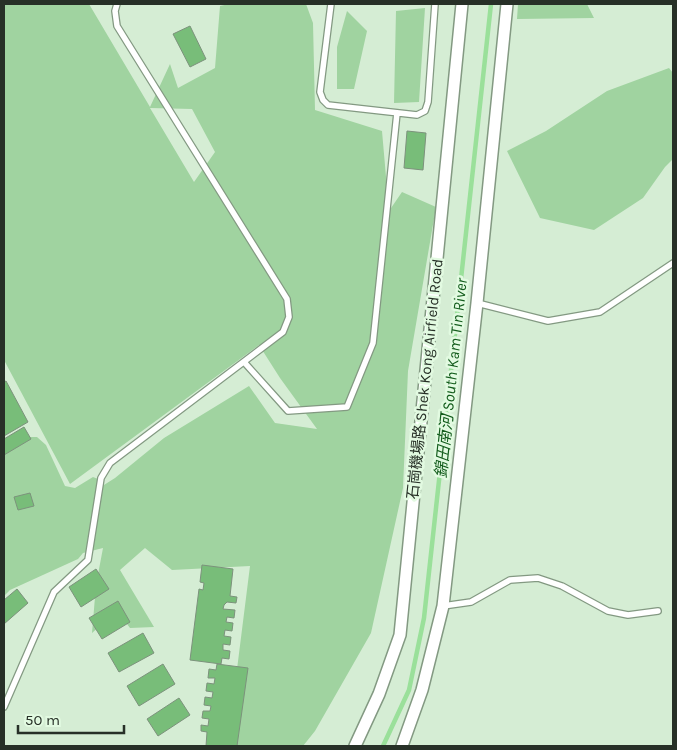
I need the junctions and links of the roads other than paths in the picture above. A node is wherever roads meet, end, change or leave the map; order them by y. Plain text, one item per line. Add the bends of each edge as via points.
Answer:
1 (117, 4) edge
2 (330, 4) edge
3 (435, 4) edge
4 (462, 4) edge
5 (507, 4) edge
6 (397, 113) junction
7 (673, 263) edge
8 (477, 303) junction
9 (244, 362) junction
10 (443, 606) junction
11 (658, 611) dead end
12 (4, 707) edge
13 (354, 746) edge
14 (402, 746) edge

1 - 9 lane via 117,26 287,299 289,317 283,332
2 - 6 lane via 320,92 323,100 328,105
3 - 6 lane via 425,111 417,115
4 - 13 street, 石崗機場路 Shek Kong Airfield Road via 400,635 380,694
5 - 8 street
6 - 9 lane via 373,343 347,407 288,411
7 - 8 lane via 600,312 548,321
8 - 10 street
9 - 12 lane via 110,463 101,478 88,560 54,592
10 - 11 lane via 471,602 510,580 538,578 562,586 608,611 628,615
10 - 14 street via 422,690

